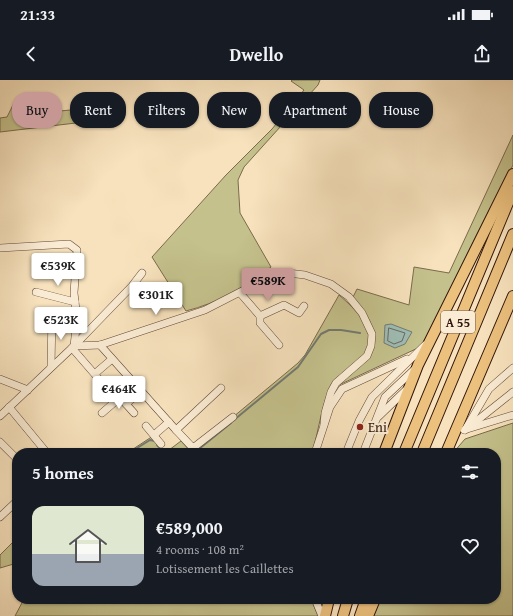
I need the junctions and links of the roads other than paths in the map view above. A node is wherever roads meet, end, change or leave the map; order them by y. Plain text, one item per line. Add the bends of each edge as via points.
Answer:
1 (513, 174) edge
2 (513, 191) edge
3 (513, 234) edge
4 (0, 248) edge
5 (142, 273) dead end
6 (36, 292) dead end
7 (240, 293) junction
8 (513, 296) edge
9 (75, 302) junction
10 (304, 306) dead end
11 (52, 313) dead end
12 (513, 313) edge
13 (260, 316) junction
14 (503, 319) junction
15 (100, 345) junction
16 (279, 345) dead end
17 (73, 347) junction
18 (112, 359) junction
19 (416, 361) junction
20 (90, 363) dead end
21 (51, 368) junction
22 (513, 368) edge
23 (98, 371) junction
24 (0, 379) edge
25 (106, 380) dead end
26 (411, 385) junction
27 (221, 388) dead end
28 (28, 390) junction
29 (141, 391) junction
30 (513, 392) edge
31 (118, 395) dead end
32 (126, 404) junction
33 (9, 407) junction
34 (102, 413) dead end
35 (134, 413) dead end
36 (513, 415) edge
37 (0, 416) edge
38 (233, 417) dead end
39 (375, 420) junction
40 (169, 422) junction
41 (324, 424) junction
42 (146, 426) dead end
43 (176, 430) junction
44 (466, 430) junction
45 (454, 434) junction
46 (154, 435) junction
47 (0, 442) edge
48 (161, 444) dead end
49 (44, 448) edge
50 (317, 448) edge
51 (348, 448) edge
52 (365, 448) edge
53 (386, 448) edge
54 (406, 448) edge
55 (424, 448) edge
56 (448, 448) edge
57 (12, 454) edge
58 (12, 506) edge
59 (0, 517) edge
60 (317, 604) edge
61 (327, 604) edge
62 (347, 604) edge
63 (364, 604) edge
64 (373, 604) edge
65 (323, 616) edge
66 (343, 616) edge
67 (360, 616) edge
68 (368, 616) edge

1 - 19 highway via 433,333
2 - 54 highway, A 55
3 - 55 highway, A 55
4 - 9 street via 69,244 77,250
5 - 17 street
6 - 9 street
7 - 13 street
7 - 15 street via 205,310
7 - 41 street via 279,272 305,274 338,288 362,313 371,329 371,346 367,356 336,383 328,399
8 - 14 highway
9 - 17 street via 77,319
10 - 13 street via 299,313 284,305
11 - 21 street
12 - 14 street
13 - 16 street via 260,323
14 - 45 highway
15 - 17 street
15 - 18 street
17 - 21 street
17 - 34 street via 117,400
18 - 23 street
18 - 29 street
19 - 26 highway
19 - 39 street via 386,395
19 - 41 street via 342,389 330,407
19 - 51 street via 372,397
20 - 23 street
21 - 28 street
22 - 44 street via 489,389
23 - 25 street
24 - 28 street
26 - 39 street
26 - 53 highway
27 - 43 street
28 - 33 street
29 - 32 street
29 - 40 street
30 - 44 street
31 - 32 street
32 - 35 street
33 - 37 street
33 - 49 street
36 - 44 street
38 - 43 street via 193,448
39 - 52 street
40 - 43 street
40 - 46 street
41 - 50 street
42 - 46 street
44 - 45 street
45 - 56 highway
46 - 48 street
47 - 57 street
58 - 59 street
60 - 65 street
61 - 65 highway
62 - 66 highway
63 - 67 highway
64 - 68 highway

